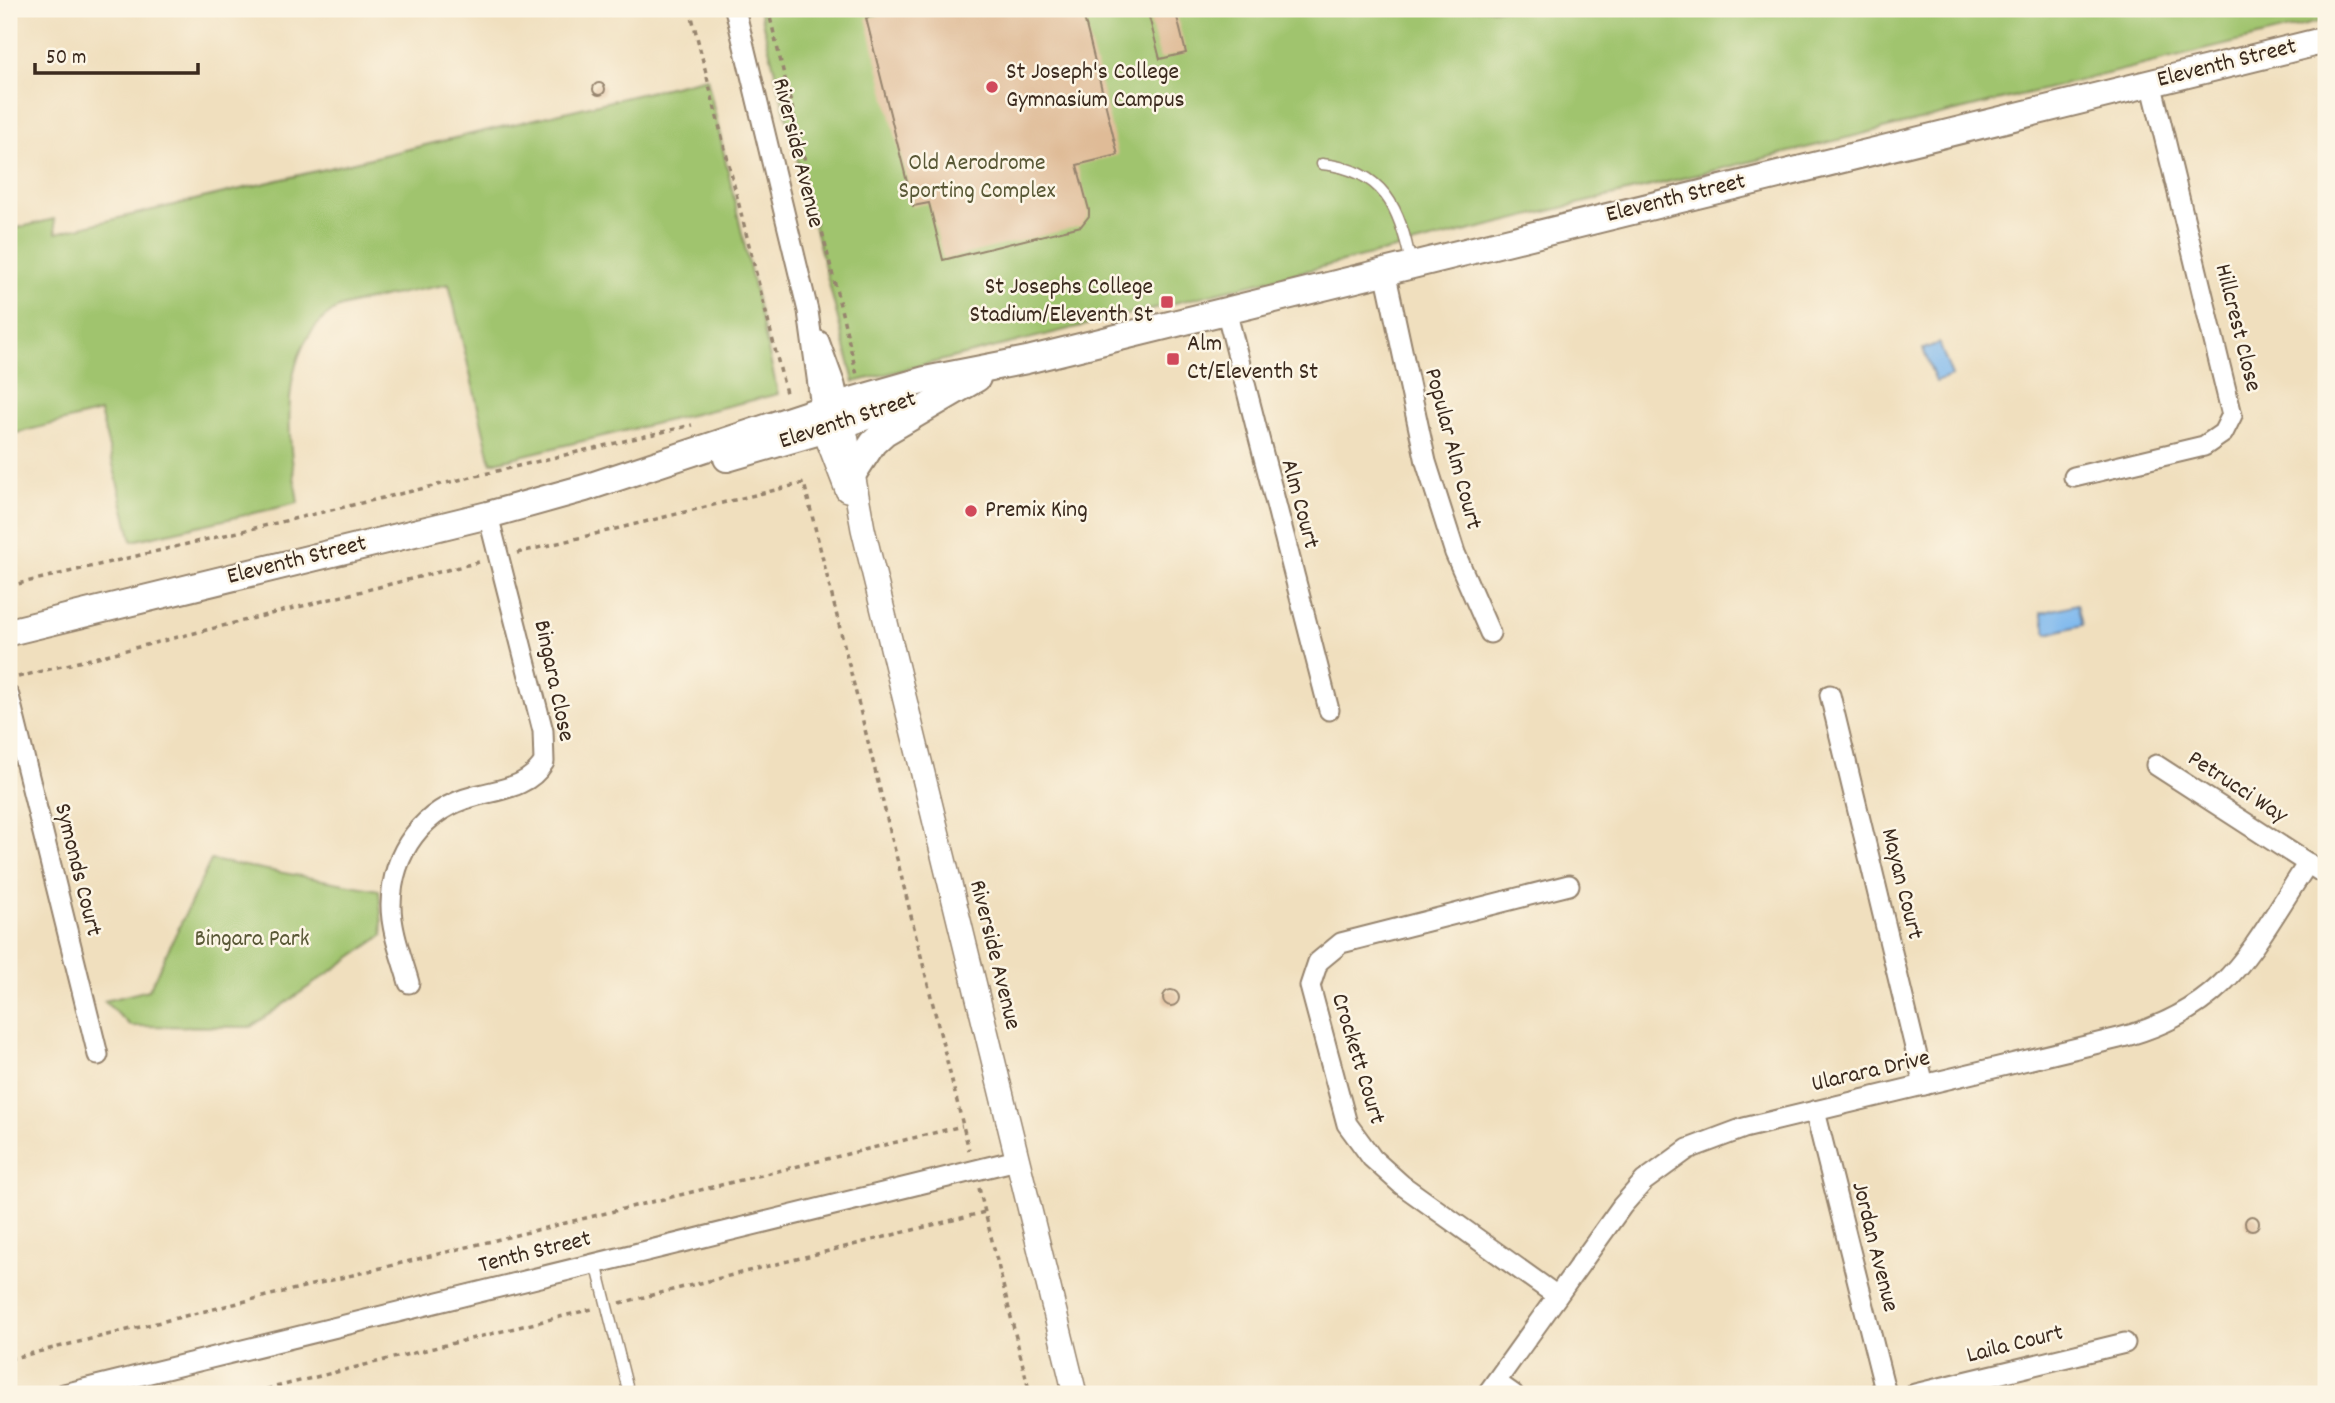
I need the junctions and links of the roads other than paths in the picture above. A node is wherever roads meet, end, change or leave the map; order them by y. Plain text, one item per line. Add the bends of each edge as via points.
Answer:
1 (735, 9) edge
2 (2326, 40) edge
3 (2151, 82) junction
4 (1322, 164) dead end
5 (1412, 264) junction
6 (1385, 271) junction
7 (1226, 310) junction
8 (808, 311) junction
9 (1027, 360) junction
10 (977, 378) junction
11 (829, 412) junction
12 (854, 472) junction
13 (2074, 477) dead end
14 (488, 514) junction
15 (863, 529) junction
16 (9, 632) edge
17 (1490, 633) dead end
18 (1830, 695) dead end
19 (9, 696) edge
20 (1329, 709) dead end
21 (2156, 765) dead end
22 (2308, 863) junction
23 (2326, 875) edge
24 (1569, 885) dead end
25 (409, 983) dead end
26 (98, 1055) dead end
27 (1924, 1085) junction
28 (1815, 1111) junction
29 (1017, 1160) junction
30 (596, 1263) junction
31 (1557, 1296) junction
32 (2125, 1343) dead end
33 (1491, 1388) edge
34 (64, 1394) edge
35 (629, 1394) edge
36 (1075, 1394) edge
37 (1513, 1394) edge
38 (1885, 1394) edge
39 (1915, 1394) edge

1 - 8 street, Riverside Avenue
2 - 3 main road, Eleventh Street
3 - 5 main road, Eleventh Street
3 - 13 street, Hillcrest Close via 2232,415 2224,433 2204,446
4 - 5 lane via 1362,174 1391,200
5 - 6 main road, Eleventh Street
6 - 7 main road, Eleventh Street
6 - 17 street, Popular Alm Court via 1426,462 1455,553
7 - 9 main road, Eleventh Street
7 - 20 street, Alm Court
8 - 11 street, Riverside Avenue
8 - 11 street, Riverside Avenue
9 - 10 main road, Eleventh Street
9 - 11 main road, Eleventh Street via 925,380
10 - 11 main road, Eleventh Street
10 - 12 main road via 885,432
11 - 12 street, Riverside Avenue
11 - 14 main road, Eleventh Street
11 - 15 street, Riverside Avenue
12 - 15 street, Riverside Avenue
14 - 16 main road, Eleventh Street
14 - 25 street, Bingara Close via 543,731 544,762 528,780 447,806 430,817 404,848 391,906
15 - 29 street, Riverside Avenue
18 - 27 street, Mayan Court
19 - 26 street, Symonds Court
21 - 22 street, Petrucci Way
22 - 23 street, Petrucci Way
22 - 27 street, Ularara Drive via 2244,960 2197,1007 2144,1031
24 - 31 street, Crockett Court via 1341,943 1318,962 1310,986 1347,1124 1357,1141 1402,1185
27 - 28 street, Ularara Drive
28 - 31 street, Ularara Drive via 1714,1137 1668,1161 1622,1206
28 - 38 street, Jordan Avenue
29 - 30 street, Tenth Street
29 - 36 street, Riverside Avenue
30 - 34 street, Tenth Street
30 - 35 lane
31 - 33 street, Ularara Drive
32 - 39 street, Laila Court
33 - 37 street

